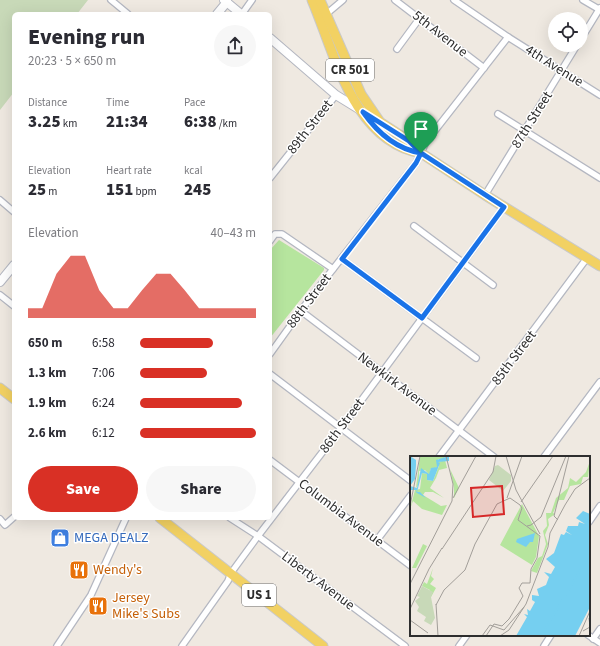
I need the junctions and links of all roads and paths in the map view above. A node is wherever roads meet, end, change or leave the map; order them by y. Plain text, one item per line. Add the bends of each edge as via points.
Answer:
1 (111, 0) edge
2 (252, 0) edge
3 (312, 0) edge
4 (320, 0) edge
5 (395, 0) edge
6 (454, 0) edge
7 (584, 0) edge
8 (225, 1) edge
9 (342, 2) edge
10 (600, 9) edge
11 (126, 12) edge
12 (218, 12) edge
13 (239, 12) edge
14 (243, 12) edge
15 (323, 17) junction
16 (419, 19) junction
17 (588, 28) edge
18 (508, 37) junction
19 (272, 40) edge
20 (397, 49) dead end
21 (573, 52) edge
22 (484, 68) junction
23 (561, 71) junction
24 (336, 95) junction
25 (600, 95) edge
26 (363, 112) junction
27 (498, 114) dead end
28 (380, 122) junction
29 (525, 132) junction
30 (421, 153) junction
31 (272, 175) edge
32 (600, 178) edge
33 (485, 195) junction
34 (0, 200) edge
35 (504, 207) junction
36 (12, 210) edge
37 (414, 226) dead end
38 (272, 238) edge
39 (587, 258) junction
40 (342, 259) junction
41 (464, 263) junction
42 (600, 266) edge
43 (12, 267) edge
44 (333, 269) junction
45 (0, 282) edge
46 (493, 285) dead end
47 (0, 295) edge
48 (12, 304) edge
49 (301, 311) junction
50 (422, 318) junction
51 (272, 351) edge
52 (476, 358) dead end
53 (381, 373) junction
54 (272, 376) edge
55 (600, 382) edge
56 (0, 388) edge
57 (12, 397) edge
58 (341, 428) junction
59 (459, 431) junction
60 (440, 456) edge
61 (493, 456) edge
62 (545, 456) edge
63 (272, 461) edge
64 (410, 480) edge
65 (300, 482) junction
66 (410, 496) edge
67 (600, 506) edge
68 (272, 518) edge
69 (0, 519) edge
70 (12, 519) edge
71 (125, 520) edge
72 (163, 520) edge
73 (233, 520) edge
74 (270, 520) edge
75 (590, 521) edge
76 (258, 536) junction
77 (376, 540) junction
78 (410, 565) edge
79 (231, 573) junction
80 (600, 629) edge
81 (466, 636) edge
82 (550, 636) edge
83 (590, 637) edge
84 (600, 643) edge
85 (57, 646) edge
86 (182, 646) edge
87 (323, 646) edge
88 (405, 646) edge
89 (459, 646) edge
90 (544, 646) edge

1 - 11 street
2 - 14 street
3 - 15 main road, CR 501
4 - 15 main road, CR 501
5 - 16 street, 5th Avenue
6 - 18 street
7 - 10 street
8 - 12 street
8 - 13 street
9 - 15 street
10 - 17 street
15 - 26 main road, CR 501 via 346,86 353,101
15 - 28 main road, CR 501 via 361,94
16 - 20 street
16 - 22 street, 5th Avenue
18 - 22 street, 88th Street
18 - 23 street, 4th Avenue
19 - 24 street
21 - 23 street, 87th Street
22 - 30 street, 88th Street via 426,142
23 - 25 street, 4th Avenue
23 - 29 street, 87th Street
24 - 26 street
24 - 31 street, 89th Street
26 - 28 street
26 - 30 main road, CR 501 via 378,131 407,150
27 - 29 street
28 - 30 main road, CR 501 via 409,141
29 - 32 street
29 - 33 street, 87th Street
30 - 33 main road, CR 501
30 - 40 street, 88th Street
33 - 35 main road, CR 501
34 - 36 street
35 - 39 main road, CR 501
35 - 41 street, 86th Street
37 - 41 street
38 - 44 street via 275,234 282,234
39 - 42 main road, CR 501
39 - 59 street, 85th Street
40 - 44 street, 88th Street
40 - 50 street
41 - 46 street
41 - 50 street, 86th Street
43 - 45 street
44 - 49 street, 88th Street
47 - 48 street
49 - 51 street, 88th Street
49 - 53 street, Newkirk Avenue
50 - 52 street
50 - 53 street, 86th Street
53 - 58 street, 86th Street
53 - 59 street, Newkirk Avenue
54 - 58 street
55 - 62 street
56 - 57 main road
58 - 64 street
58 - 65 street, 86th Street
59 - 60 street, 85th Street
59 - 61 street, Newkirk Avenue
63 - 65 street, Columbia Avenue
65 - 68 street, 86th Street
65 - 77 street, Columbia Avenue
66 - 77 street
67 - 75 street
69 - 70 street via 5,525
71 - 85 street via 91,595
72 - 79 main road, US 1
73 - 76 street, Liberty Avenue
74 - 76 street, 86th Street
76 - 79 street, 86th Street
76 - 88 street, Liberty Avenue
77 - 78 street, Columbia Avenue
79 - 86 street, 86th Street
79 - 87 main road, US 1
80 - 83 street
81 - 89 street
82 - 90 street
83 - 84 street

